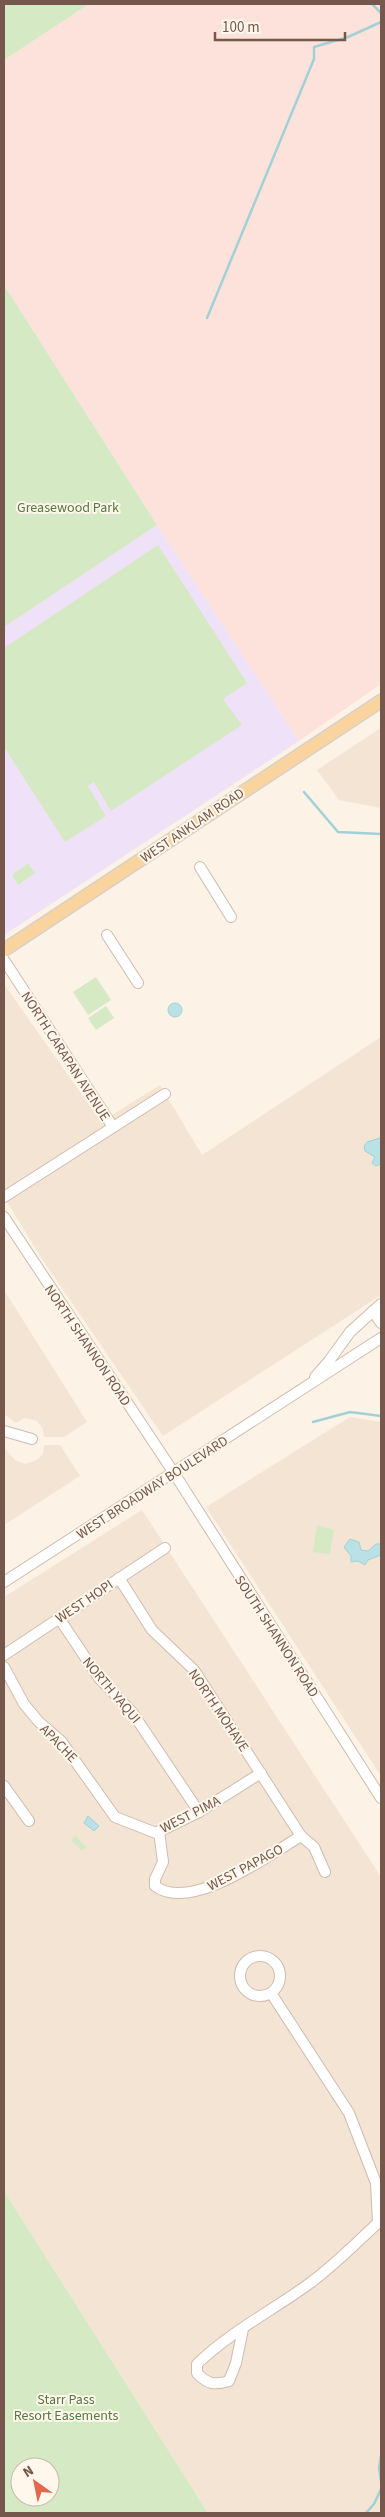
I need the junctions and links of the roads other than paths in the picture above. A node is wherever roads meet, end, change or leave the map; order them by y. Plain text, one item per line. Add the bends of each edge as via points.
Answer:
1 (381, 701) edge
2 (200, 867) dead end
3 (231, 917) dead end
4 (107, 936) dead end
5 (4, 950) edge
6 (4, 960) edge
7 (138, 983) dead end
8 (165, 1094) dead end
9 (113, 1128) junction
10 (4, 1197) edge
11 (4, 1217) edge
12 (377, 1307) edge
13 (381, 1323) edge
14 (381, 1338) edge
15 (300, 1391) junction
16 (4, 1431) edge
17 (32, 1439) dead end
18 (174, 1473) junction
19 (165, 1548) dead end
20 (119, 1578) junction
21 (4, 1582) edge
22 (59, 1618) junction
23 (4, 1655) edge
24 (4, 1667) edge
25 (261, 1774) junction
26 (4, 1786) edge
27 (381, 1798) edge
28 (199, 1812) junction
29 (116, 1817) joint
30 (29, 1821) dead end
31 (159, 1831) junction
32 (301, 1836) junction
33 (324, 1872) dead end
34 (271, 1993) junction
35 (379, 2185) edge
36 (380, 2221) edge
37 (243, 2329) junction

1 - 5 main road, WEST ANKLAM ROAD
2 - 3 street
4 - 7 street
6 - 9 street, NORTH CARAPAN AVENUE
8 - 9 street
9 - 10 street
11 - 18 street, NORTH SHANNON ROAD
12 - 13 street
12 - 15 street, WEST BROADWAY BOULEVARD via 350,1332 329,1362
14 - 15 street, WEST BROADWAY BOULEVARD
15 - 18 street, WEST BROADWAY BOULEVARD
16 - 17 street
18 - 21 street, WEST BROADWAY BOULEVARD
18 - 27 street, SOUTH SHANNON ROAD
19 - 20 street, WEST HOPI
20 - 22 street, WEST HOPI
20 - 25 street, NORTH MOHAVE via 152,1630 194,1670
22 - 23 street, WEST HOPI
22 - 28 street, NORTH YAQUI via 99,1678 132,1712
24 - 29 street, APACHE via 24,1704 61,1741
25 - 28 street, WEST PIMA
25 - 32 street, NORTH MOHAVE
26 - 30 street
28 - 31 street, WEST PIMA
29 - 31 street, WEST PIMA via 156,1833
31 - 32 street, WEST PAPAGO via 163,1862 155,1886 173,1894 202,1890 230,1878
32 - 33 street, NORTH MOHAVE via 314,1847
34 - 34 street via 279,1982 277,1964 260,1956 248,1960 240,1978 246,1990 258,1996
34 - 35 street via 349,2113
35 - 36 street
36 - 37 street via 309,2284
37 - 37 street via 197,2364 197,2373 205,2382 216,2385 229,2381

